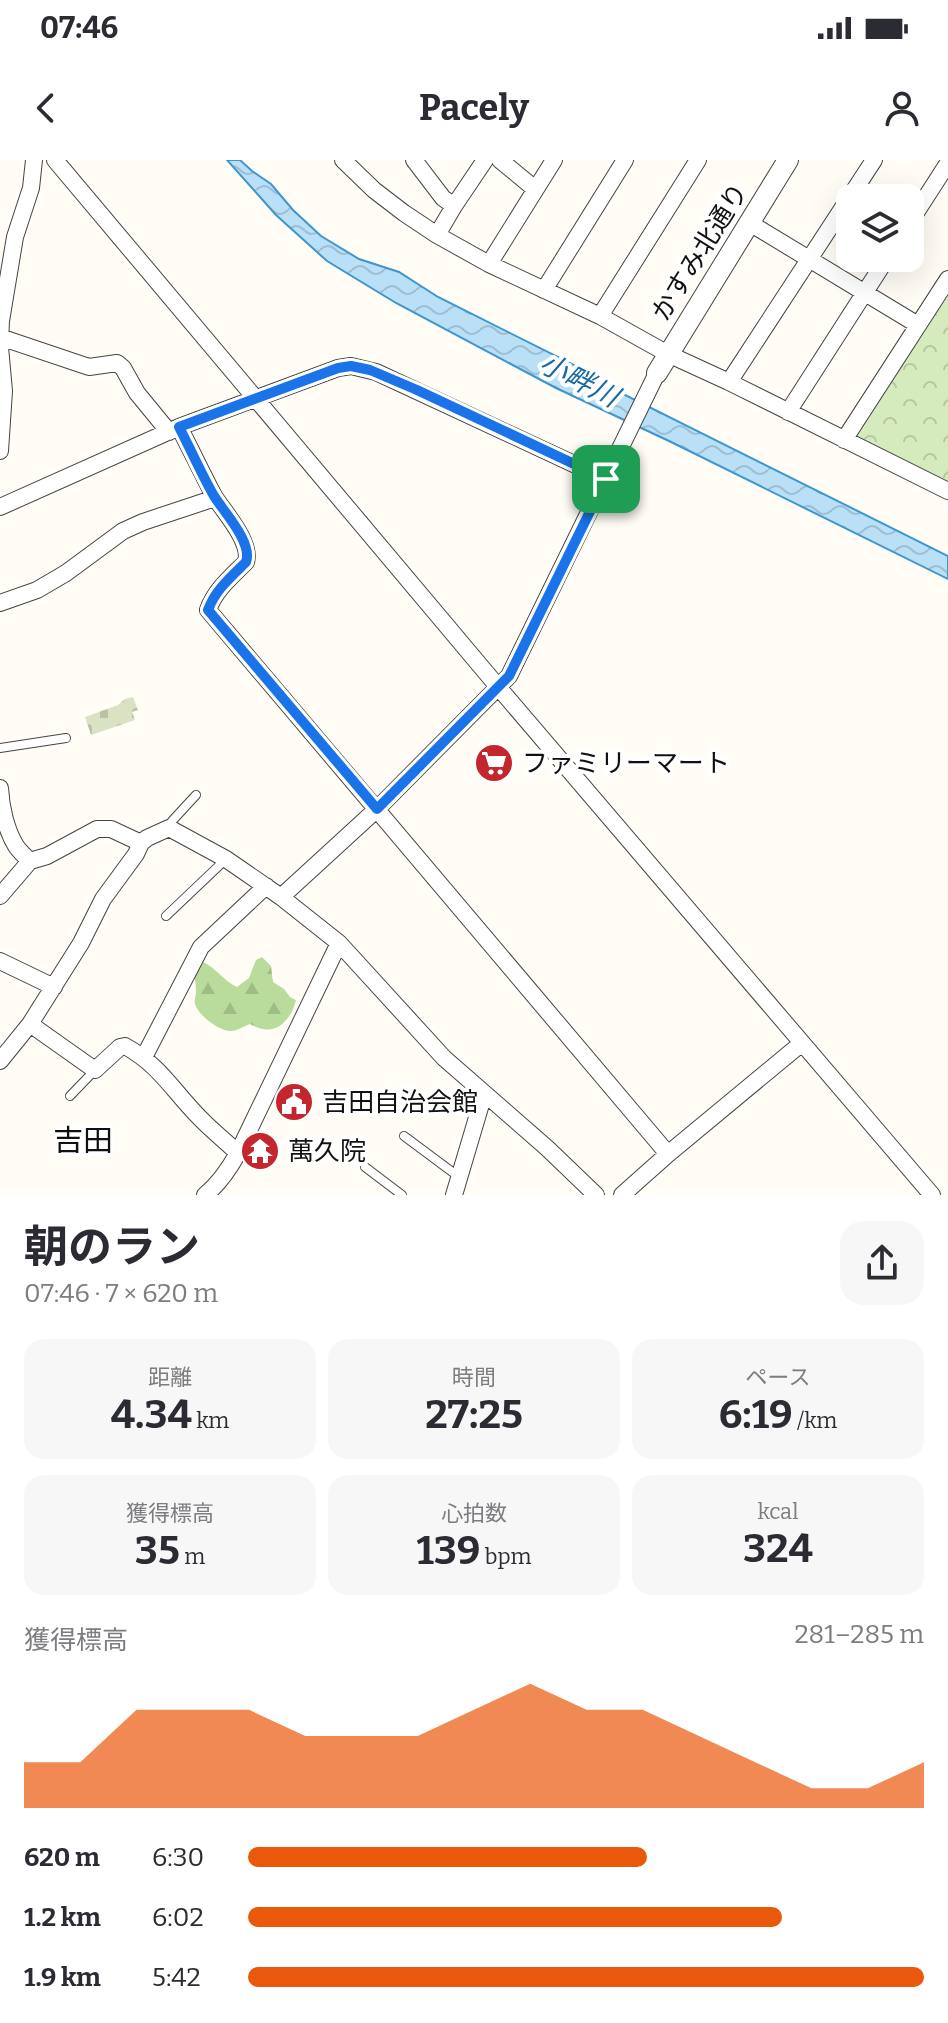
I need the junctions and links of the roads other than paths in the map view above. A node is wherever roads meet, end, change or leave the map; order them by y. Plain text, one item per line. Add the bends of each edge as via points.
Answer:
1 (34, 160) edge
2 (55, 160) edge
3 (343, 160) edge
4 (414, 160) edge
5 (485, 160) edge
6 (500, 160) edge
7 (554, 160) edge
8 (625, 160) edge
9 (698, 160) edge
10 (788, 160) edge
11 (874, 160) edge
12 (948, 163) edge
13 (535, 189) junction
14 (924, 200) edge
15 (454, 206) junction
16 (748, 222) junction
17 (437, 235) junction
18 (810, 259) junction
19 (489, 264) junction
20 (878, 272) edge
21 (948, 279) edge
22 (544, 290) junction
23 (2, 292) edge
24 (865, 293) junction
25 (600, 316) junction
26 (0, 321) edge
27 (918, 325) junction
28 (0, 337) edge
29 (0, 345) edge
30 (668, 354) junction
31 (657, 373) joint
32 (729, 382) junction
33 (256, 398) junction
34 (788, 412) junction
35 (174, 430) junction
36 (844, 440) junction
37 (0, 451) edge
38 (607, 475) junction
39 (948, 491) edge
40 (215, 498) junction
41 (0, 507) edge
42 (0, 603) edge
43 (499, 688) junction
44 (66, 738) dead end
45 (0, 748) edge
46 (0, 788) edge
47 (0, 794) edge
48 (196, 795) dead end
49 (377, 809) junction
50 (169, 828) junction
51 (6, 837) edge
52 (141, 843) junction
53 (226, 859) junction
54 (30, 861) junction
55 (266, 886) junction
56 (0, 896) edge
57 (281, 897) junction
58 (166, 916) dead end
59 (339, 943) junction
60 (0, 961) edge
61 (54, 987) junction
62 (30, 1024) junction
63 (802, 1043) junction
64 (144, 1057) junction
65 (0, 1061) edge
66 (95, 1070) junction
67 (484, 1094) junction
68 (70, 1096) dead end
69 (404, 1136) dead end
70 (238, 1153) junction
71 (668, 1154) junction
72 (365, 1167) dead end
73 (459, 1178) junction
74 (205, 1195) edge
75 (402, 1195) edge
76 (454, 1195) edge
77 (596, 1195) edge
78 (622, 1195) edge
79 (932, 1195) edge

1 - 23 street
2 - 33 street
3 - 17 street via 374,190
4 - 15 street
5 - 15 street
6 - 13 street
7 - 13 street
8 - 22 street
9 - 25 street
10 - 16 street, かすみ北通り
11 - 18 street
12 - 14 street
13 - 19 street
15 - 17 street
16 - 18 street
16 - 30 street, かすみ北通り
17 - 19 street
18 - 24 street
18 - 32 street
19 - 22 street
20 - 24 street
21 - 27 street
22 - 25 street
23 - 26 street
24 - 27 street
24 - 34 street
25 - 30 street
26 - 28 street
27 - 36 street
28 - 29 street
28 - 35 street via 89,367 117,363 137,393
29 - 37 street
30 - 31 street, かすみ北通り
30 - 32 street
31 - 38 street
32 - 34 street
33 - 35 street
33 - 38 street via 338,368 370,370
33 - 43 street
34 - 36 street
35 - 40 street
35 - 41 street
36 - 39 street
38 - 43 street
40 - 42 street via 123,531 37,590
40 - 49 street via 248,557 208,610
43 - 49 street
43 - 63 street
44 - 45 lane
46 - 47 street
47 - 51 street
48 - 50 lane
49 - 57 street
49 - 71 street
50 - 52 street
50 - 53 street
51 - 54 street
52 - 54 street via 111,829 97,829
52 - 61 street
53 - 55 street
53 - 58 lane
54 - 56 street
55 - 57 street
55 - 64 street via 201,947
57 - 59 street
59 - 67 street
59 - 70 street
60 - 61 street
61 - 62 street
62 - 65 street
62 - 66 street
63 - 71 street
63 - 79 street
64 - 66 street via 120,1047
64 - 70 street
66 - 68 lane
67 - 73 street
67 - 77 street
69 - 73 lane
70 - 74 street
71 - 78 street
72 - 75 lane
73 - 76 street

